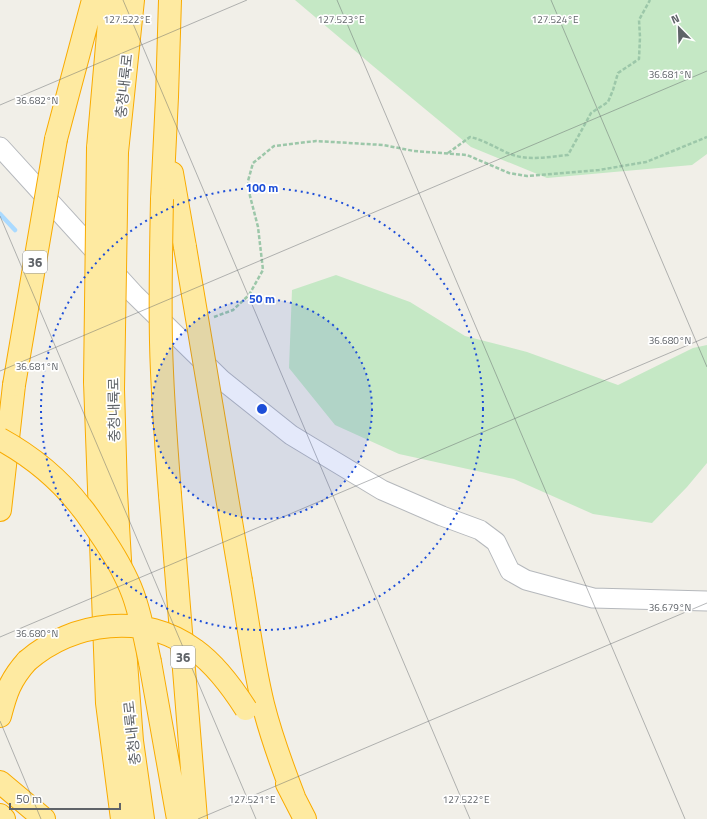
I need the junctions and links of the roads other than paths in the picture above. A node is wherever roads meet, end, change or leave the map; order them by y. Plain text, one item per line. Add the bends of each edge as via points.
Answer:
1 (93, 0) edge
2 (112, 0) edge
3 (133, 0) edge
4 (170, 0) edge
5 (165, 132) junction
6 (0, 147) edge
7 (108, 150) junction
8 (14, 385) junction
9 (104, 385) junction
10 (0, 425) edge
11 (0, 439) edge
12 (0, 510) edge
13 (707, 601) edge
14 (0, 716) edge
15 (0, 782) edge
16 (294, 797) junction
17 (0, 815) edge
18 (4, 819) edge
19 (44, 819) edge
20 (122, 819) edge
21 (143, 819) edge
22 (178, 819) edge
23 (196, 819) edge
24 (305, 819) edge

1 - 8 highway, 36, bridge via 56,139
2 - 7 highway, 충청내륙로
3 - 7 highway, 충청내륙로
4 - 5 highway, 36
5 - 16 highway, bridge via 263,703 279,758
5 - 23 highway, 36, bridge via 161,257 163,400
6 - 13 street via 134,294 222,380 291,435 382,490 480,530 496,542 510,571 526,580 593,598
7 - 9 highway, 충청내륙로, bridge
8 - 10 highway, 36
8 - 12 highway
9 - 20 highway, 충청내륙로 via 107,703
9 - 21 highway, 충청내륙로 via 116,492 132,741
11 - 22 highway, bridge via 44,469 63,487 81,507 124,572 133,593 150,662
14 - 16 highway, bridge via 9,686 15,676 43,649 91,629 116,625 152,629 190,646 226,679 246,709
15 - 19 highway
16 - 24 highway
17 - 18 highway

